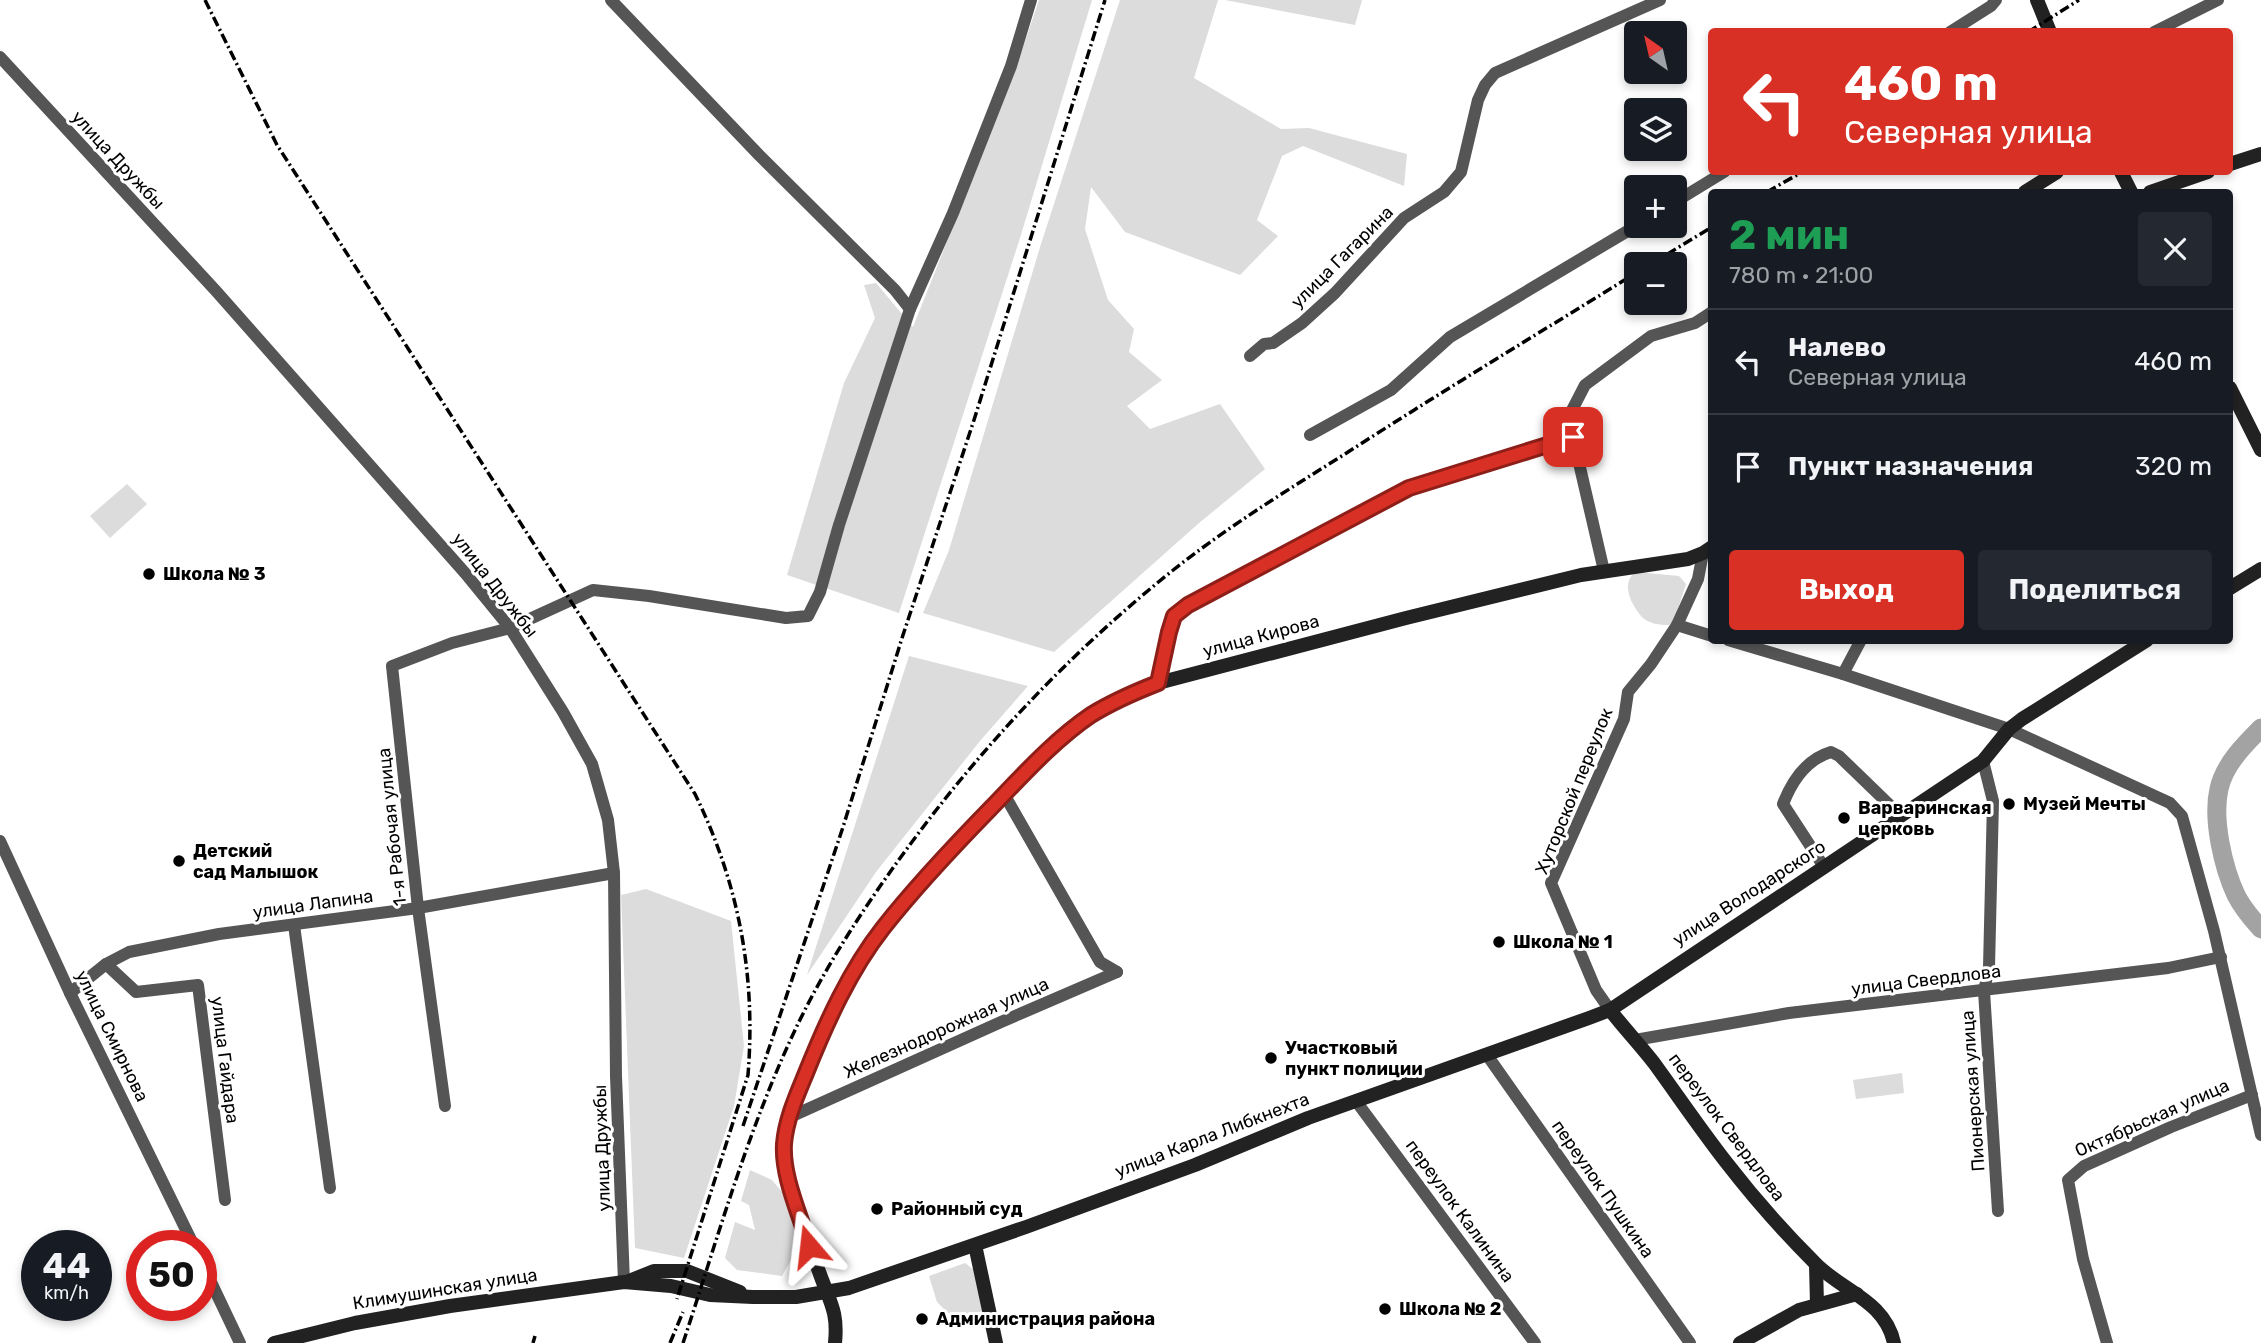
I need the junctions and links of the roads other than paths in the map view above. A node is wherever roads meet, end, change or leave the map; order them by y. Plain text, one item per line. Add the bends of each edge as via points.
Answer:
1 (611, 0) edge
2 (1031, 0) edge
3 (1660, 0) edge
4 (1996, 0) edge
5 (2037, 0) edge
6 (2218, 0) edge
7 (1956, 28) edge
8 (2048, 28) edge
9 (2162, 28) edge
10 (0, 57) edge
11 (2261, 154) edge
12 (2233, 163) edge
13 (1719, 175) edge
14 (2052, 175) edge
15 (2199, 175) edge
16 (2030, 189) edge
17 (2159, 189) edge
18 (1687, 195) edge
19 (1624, 233) edge
20 (910, 309) junction
21 (1708, 315) edge
22 (1250, 355) dead end
23 (2233, 394) edge
24 (1310, 435) dead end
25 (1573, 437) junction
26 (2261, 450) edge
27 (1707, 550) edge
28 (2261, 569) edge
29 (1604, 571) junction
30 (2233, 586) edge
31 (1677, 625) junction
32 (510, 628) junction
33 (1708, 634) edge
34 (1742, 644) edge
35 (1859, 644) edge
36 (2141, 644) edge
37 (1843, 674) junction
38 (1158, 683) junction
39 (2010, 729) junction
40 (1983, 761) junction
41 (1004, 794) junction
42 (1900, 815) junction
43 (0, 841) edge
44 (1824, 867) junction
45 (614, 873) junction
46 (418, 908) junction
47 (294, 925) junction
48 (2221, 957) junction
49 (106, 964) junction
50 (1984, 991) junction
51 (70, 993) junction
52 (1610, 1010) junction
53 (1635, 1040) junction
54 (1487, 1055) junction
55 (2252, 1095) junction
56 (1356, 1101) junction
57 (444, 1107) dead end
58 (790, 1116) junction
59 (2261, 1135) edge
60 (330, 1188) dead end
61 (225, 1200) dead end
62 (1997, 1211) dead end
63 (186, 1230) edge
64 (975, 1245) junction
65 (1816, 1265) junction
66 (624, 1282) junction
67 (827, 1293) junction
68 (1857, 1294) junction
69 (217, 1295) edge
70 (1818, 1304) junction
71 (240, 1343) edge
72 (274, 1343) edge
73 (835, 1343) edge
74 (996, 1343) edge
75 (1535, 1343) edge
76 (1690, 1343) edge
77 (1740, 1343) edge
78 (1894, 1343) edge
79 (2107, 1343) edge

1 - 20 street
2 - 20 street via 1011,66
3 - 22 street, улица Гагарина via 1495,73 1478,100 1461,172 1444,192 1404,218 1301,323
4 - 7 street
5 - 8 main road
6 - 9 street
10 - 32 street, улица Дружбы via 230,308
11 - 12 main road
13 - 18 street
14 - 16 main road
15 - 17 main road
19 - 24 street via 1450,337 1391,390
20 - 32 street via 820,592 808,616 786,618 593,590
21 - 25 street via 1651,336 1585,385 1569,416
23 - 26 main road
25 - 29 street
25 - 38 street via 1409,488 1188,605 1174,616
27 - 29 main road, улица Кирова via 1676,562
27 - 31 street, Хуторской переулок
28 - 30 main road
29 - 38 main road, улица Кирова
31 - 33 street
31 - 52 street, Хуторской переулок via 1628,692 1624,719 1552,883 1596,990
32 - 45 street, улица Дружбы via 592,764 608,820
32 - 46 street, 1-я Рабочая улица via 452,643 392,667
34 - 37 street
35 - 37 street
36 - 39 main road, улица Володарского
37 - 39 street
38 - 41 main road, улица Кирова via 1092,715
39 - 40 main road, улица Володарского
39 - 48 street via 2177,808
40 - 42 main road, улица Володарского
40 - 50 street, Пионерская улица via 1993,801 1989,967
41 - 58 main road, улица Кирова via 882,929 847,984
41 - 58 street, Железнодорожная улица via 1100,962 1117,972
42 - 44 main road, улица Володарского
42 - 44 street via 1839,756 1831,752 1822,755 1796,776 1783,804
43 - 51 street, улица Смирнова
44 - 52 main road, улица Володарского
45 - 46 street, улица Лапина
45 - 66 street, улица Дружбы
46 - 47 street, улица Лапина
46 - 57 street, 1-я Рабочая улица
47 - 49 street, улица Лапина via 129,952
47 - 60 street
48 - 50 street, улица Свердлова
48 - 55 street
49 - 51 street, улица Лапина
49 - 61 street, улица Гайдара via 136,992 198,985
50 - 53 street, улица Свердлова via 1789,1013
50 - 62 street, Пионерская улица
51 - 63 street, улица Смирнова
52 - 53 main road, переулок Свердлова
52 - 54 main road, улица Карла Либкнехта
53 - 65 main road, переулок Свердлова via 1727,1164
54 - 56 main road, улица Карла Либкнехта
54 - 76 street, переулок Пушкина
55 - 59 street
55 - 79 street, Октябрьская улица via 2084,1166 2068,1180 2083,1259
56 - 64 main road, улица Карла Либкнехта
56 - 75 street, переулок Калинина
58 - 67 main road, улица Кирова via 784,1146 789,1182
64 - 67 main road, улица Карла Либкнехта
64 - 74 main road
65 - 68 main road, переулок Свердлова
65 - 70 main road
66 - 67 main road, Климушинская улица via 654,1271 687,1271 753,1297
66 - 72 main road, Климушинская улица via 450,1306
67 - 73 main road, улица Кирова via 837,1320
68 - 70 main road
68 - 78 main road, переулок Свердлова via 1884,1317
69 - 71 street
70 - 77 main road

